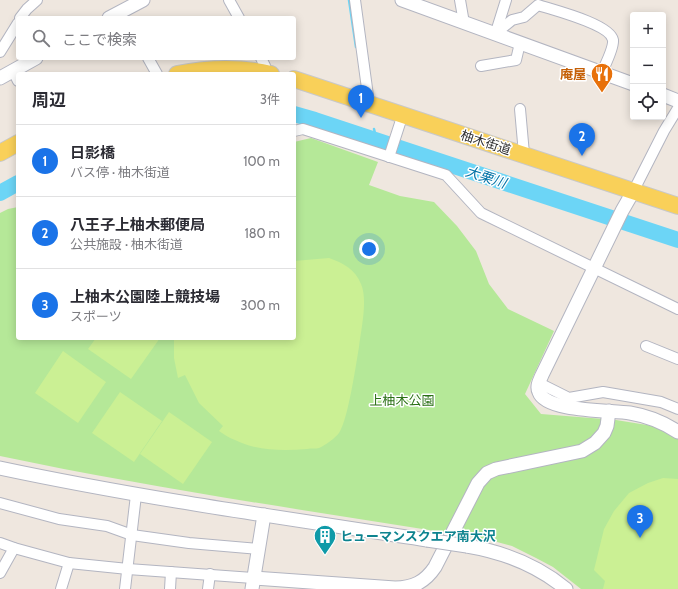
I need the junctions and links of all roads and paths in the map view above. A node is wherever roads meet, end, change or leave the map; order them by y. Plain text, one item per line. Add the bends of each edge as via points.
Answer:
1 (37, 0) edge
2 (142, 0) edge
3 (229, 0) edge
4 (355, 0) edge
5 (402, 0) edge
6 (460, 0) edge
7 (506, 0) edge
8 (124, 14) edge
9 (22, 16) edge
10 (238, 16) edge
11 (464, 23) junction
12 (16, 26) edge
13 (495, 34) junction
14 (520, 43) junction
15 (0, 52) edge
16 (33, 60) edge
17 (149, 60) edge
18 (481, 66) dead end
19 (266, 68) edge
20 (156, 72) edge
21 (191, 72) edge
22 (602, 72) junction
23 (7, 75) edge
24 (296, 80) edge
25 (630, 83) edge
26 (296, 91) edge
27 (666, 96) edge
28 (678, 101) edge
29 (369, 103) junction
30 (678, 108) edge
31 (520, 109) dead end
32 (400, 125) junction
33 (297, 129) edge
34 (16, 144) edge
35 (0, 153) edge
36 (524, 154) junction
37 (16, 156) edge
38 (389, 156) junction
39 (0, 165) edge
40 (628, 200) junction
41 (678, 206) edge
42 (678, 216) edge
43 (594, 268) junction
44 (678, 309) edge
45 (646, 346) dead end
46 (678, 359) edge
47 (539, 383) junction
48 (678, 409) edge
49 (609, 411) junction
50 (678, 432) edge
51 (0, 468) edge
52 (136, 495) junction
53 (0, 503) edge
54 (264, 515) junction
55 (132, 535) junction
56 (0, 543) edge
57 (14, 548) junction
58 (258, 549) junction
59 (69, 563) junction
60 (128, 569) junction
61 (171, 572) junction
62 (0, 573) edge
63 (210, 574) junction
64 (253, 583) edge
65 (61, 589) edge
66 (125, 589) edge
67 (170, 589) edge
68 (208, 589) edge
69 (566, 589) edge

1 - 9 street
2 - 8 street
3 - 10 street
4 - 29 street
5 - 11 street
6 - 11 street
7 - 13 street
11 - 13 street
12 - 15 street
13 - 14 street
13 - 22 street via 512,20 524,17 538,5 589,22 610,34 613,39
14 - 18 street via 516,60
14 - 22 street
16 - 23 street
17 - 20 street
19 - 21 main road
22 - 25 street
24 - 29 main road, 柚木街道
26 - 32 main road, 柚木街道
27 - 28 street
29 - 32 main road, 柚木街道
30 - 40 street
31 - 36 street
32 - 36 main road, 柚木街道
32 - 38 street
32 - 40 main road, 柚木街道
33 - 38 street
34 - 35 main road
36 - 40 main road, 柚木街道
37 - 39 main road
38 - 43 street via 446,175 481,213
40 - 41 main road, 柚木街道
40 - 42 main road, 柚木街道
40 - 43 street
43 - 44 street
43 - 47 street
45 - 46 street
47 - 48 street via 569,398 603,392 661,402
47 - 49 street via 541,396 551,403
49 - 50 street via 651,418
49 - 64 street via 604,433 595,443 582,451 487,473 478,483 435,567 419,584 408,588 395,588
51 - 52 street
52 - 54 street
52 - 55 street
53 - 55 street via 58,518 107,526
54 - 58 street
54 - 69 street, bridge via 489,550 524,562 548,575
55 - 58 street
55 - 60 street
56 - 57 street
57 - 59 street
57 - 62 street
58 - 64 street
59 - 60 street
59 - 65 street
60 - 61 street
60 - 66 street
61 - 63 street
61 - 67 street
63 - 64 street
63 - 68 street

